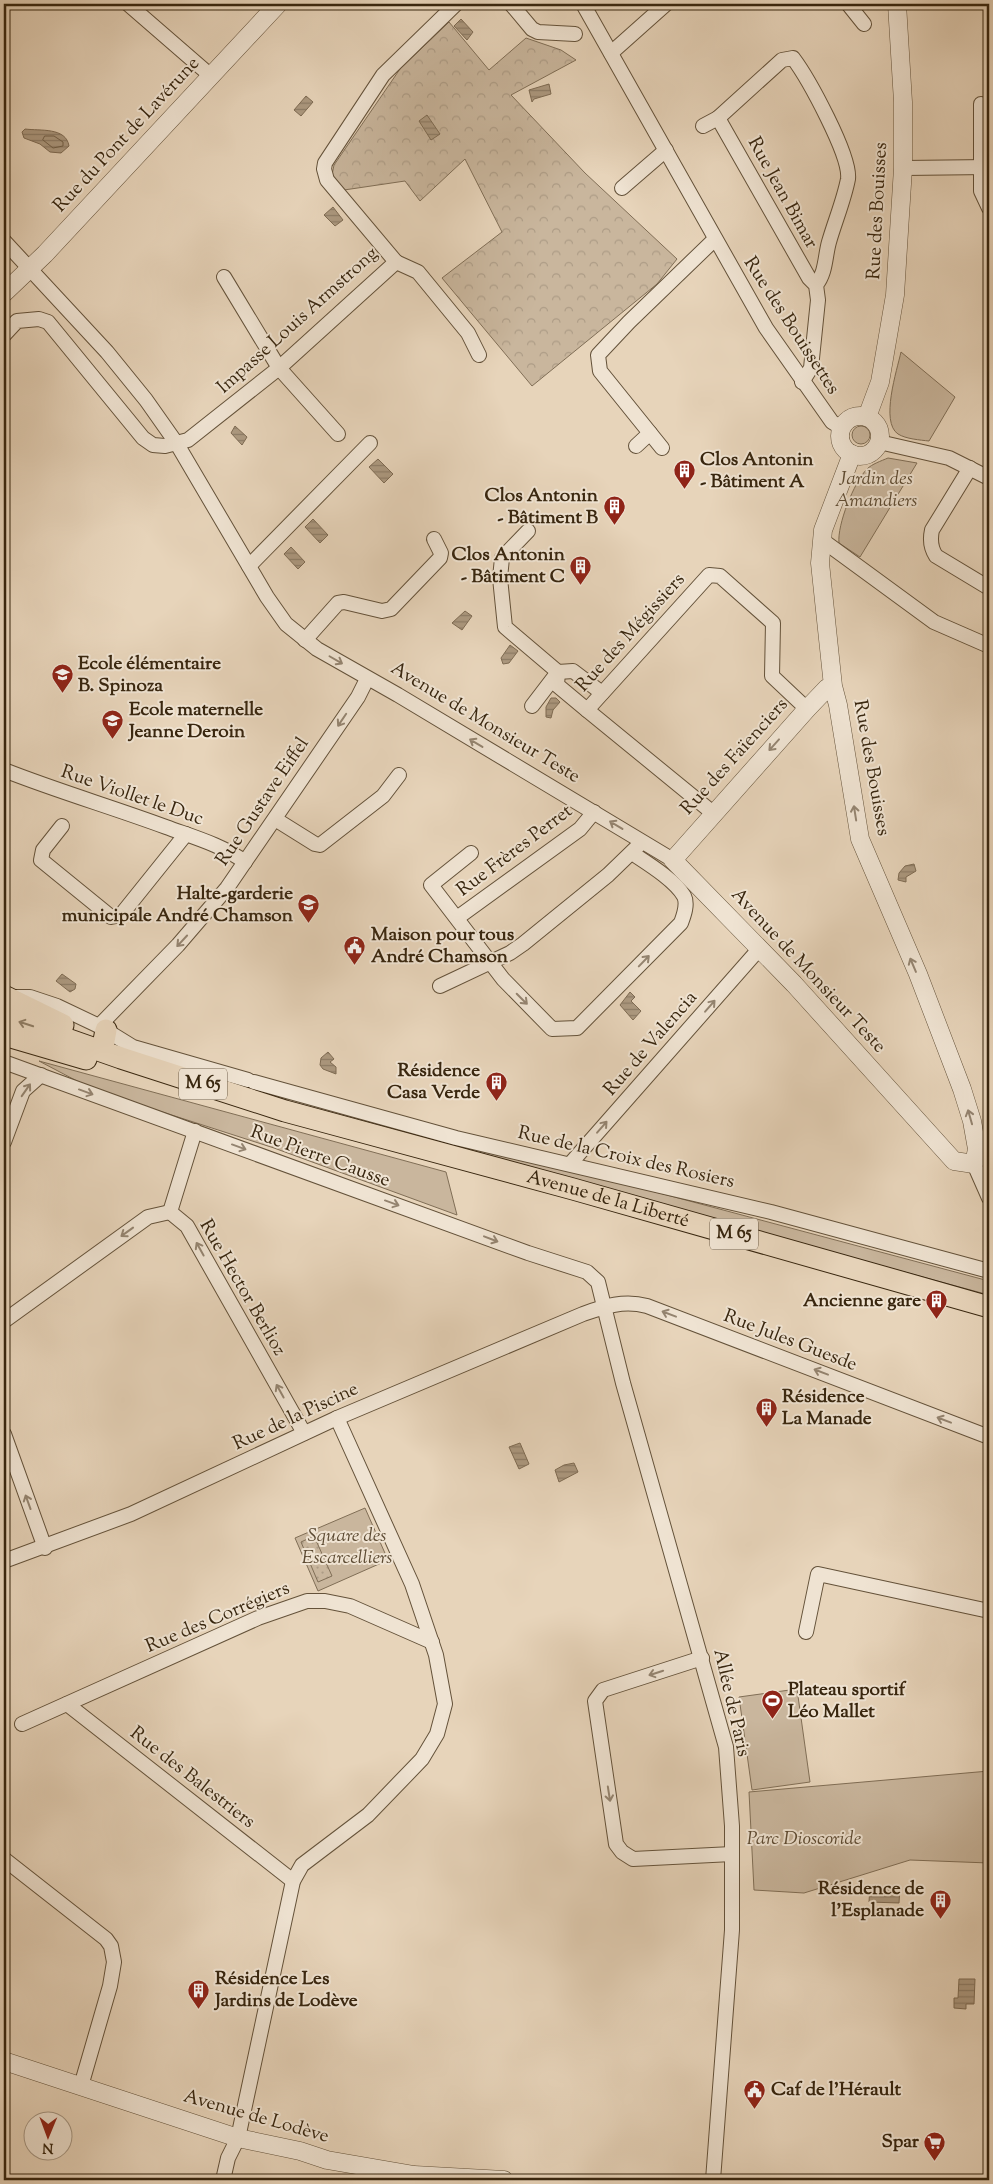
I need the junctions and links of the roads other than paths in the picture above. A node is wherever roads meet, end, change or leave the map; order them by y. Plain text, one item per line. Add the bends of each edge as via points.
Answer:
1 (128, 4) edge
2 (278, 4) edge
3 (456, 4) edge
4 (511, 4) edge
5 (583, 4) edge
6 (666, 4) edge
7 (848, 4) edge
8 (897, 4) edge
9 (864, 24) dead end
10 (575, 34) dead end
11 (611, 53) junction
12 (210, 76) junction
13 (981, 104) dead end
14 (718, 118) junction
15 (703, 126) dead end
16 (666, 150) junction
17 (985, 167) edge
18 (903, 168) junction
19 (622, 188) dead end
20 (989, 208) edge
21 (715, 239) junction
22 (4, 241) edge
23 (396, 262) junction
24 (30, 268) junction
25 (224, 276) dead end
26 (816, 285) junction
27 (4, 293) edge
28 (4, 335) edge
29 (479, 355) dead end
30 (278, 368) junction
31 (802, 382) junction
32 (867, 417) junction
33 (842, 428) junction
34 (650, 433) junction
35 (338, 434) dead end
36 (879, 442) junction
37 (370, 443) dead end
38 (177, 444) junction
39 (636, 446) dead end
40 (662, 448) dead end
41 (852, 454) junction
42 (970, 468) junction
43 (989, 478) edge
44 (528, 531) dead end
45 (434, 539) dead end
46 (822, 540) junction
47 (249, 566) junction
48 (989, 588) edge
49 (305, 640) junction
50 (989, 646) edge
51 (558, 672) junction
52 (367, 679) junction
53 (833, 686) junction
54 (602, 693) junction
55 (532, 706) dead end
56 (807, 709) junction
57 (587, 710) junction
58 (4, 770) edge
59 (399, 775) dead end
60 (594, 812) junction
61 (713, 813) junction
62 (275, 819) junction
63 (62, 826) dead end
64 (186, 834) junction
65 (642, 841) junction
66 (471, 853) dead end
67 (632, 853) junction
68 (673, 860) junction
69 (246, 862) junction
70 (457, 918) junction
71 (760, 948) junction
72 (491, 961) junction
73 (440, 986) dead end
74 (5, 1003) edge
75 (103, 1034) junction
76 (4, 1035) edge
77 (121, 1058) junction
78 (4, 1062) edge
79 (40, 1075) junction
80 (285, 1111) junction
81 (195, 1131) junction
82 (4, 1142) edge
83 (570, 1164) junction
84 (974, 1164) junction
85 (989, 1198) edge
86 (170, 1212) junction
87 (989, 1271) edge
88 (604, 1306) junction
89 (989, 1306) edge
90 (4, 1321) edge
91 (337, 1418) junction
92 (304, 1433) junction
93 (4, 1434) edge
94 (989, 1437) edge
95 (45, 1548) junction
96 (4, 1561) edge
97 (989, 1611) edge
98 (806, 1632) dead end
99 (432, 1642) junction
100 (702, 1658) junction
101 (67, 1704) junction
102 (22, 1724) dead end
103 (732, 1854) junction
104 (4, 1859) edge
105 (294, 1881) junction
106 (4, 2060) edge
107 (81, 2086) junction
108 (238, 2138) junction
109 (431, 2178) edge
110 (223, 2180) edge
111 (504, 2180) edge
112 (713, 2180) edge

1 - 12 street
2 - 12 street, Rue du Pont de Lavérune
3 - 23 street, Impasse Louis Armstrong via 383,74 325,163 327,180
4 - 10 street via 538,32
5 - 11 street, Rue des Bouissettes
6 - 11 street
7 - 9 street
8 - 18 street, Rue des Bouisses
11 - 16 street, Rue des Bouissettes
12 - 24 street, Rue du Pont de Lavérune
13 - 17 street
14 - 15 street, Rue Jean Bimar
14 - 26 street, Rue Jean Bimar
14 - 26 street, Rue Jean Bimar via 782,60 793,58 841,144 848,164 848,178 822,278
16 - 19 street
16 - 21 street, Rue des Bouissettes
17 - 18 street
17 - 20 street via 981,192
18 - 32 street, Rue des Bouisses via 895,295 880,382
21 - 31 street, Rue des Bouissettes via 766,328
21 - 34 street via 598,355 600,371
22 - 24 street, Avenue de Monsieur Teste
23 - 29 street via 418,272 468,333
23 - 30 street, Impasse Louis Armstrong
24 - 27 street, Rue du Pont de Lavérune
24 - 38 street, Avenue de Monsieur Teste via 126,373
25 - 30 street
26 - 31 street, Rue Jean Bimar via 818,300 811,368
28 - 38 street via 17,321 39,318 48,322 143,438 160,446
30 - 35 street
30 - 38 street, Impasse Louis Armstrong via 188,440
31 - 33 street, Rue des Bouissettes via 832,422
32 - 33 street via 852,417
32 - 36 street via 878,427
33 - 41 street via 840,440
34 - 39 street
34 - 40 street
36 - 41 street via 868,454
36 - 42 street via 948,458
37 - 47 street
38 - 47 street, Avenue de Monsieur Teste
41 - 46 street, Rue des Bouisses
42 - 43 street
42 - 48 street via 932,530 930,539 936,556
44 - 51 street via 502,558 503,620 507,631
45 - 49 street via 440,558 391,610 338,603
46 - 50 street via 934,622
46 - 53 street, Rue des Bouisses via 820,562
47 - 49 street, Avenue de Monsieur Teste via 279,615
49 -> 52 street, Avenue de Monsieur Teste
51 - 54 street via 574,671
51 - 55 street
51 - 57 street via 557,685
60 -> 52 street, Avenue de Monsieur Teste
52 -> 62 street, Rue Gustave Eiffel
53 - 56 street, Rue des Faïenciers
84 -> 53 street, Rue des Bouisses via 977,1149 962,1089 918,974 860,839
54 - 56 street, Rue des Mégissiers via 705,579 720,576 773,623 772,676
54 - 57 street, Rue des Mégissiers
56 -> 61 street, Rue des Faïenciers
57 - 61 street, Rue des Mégissiers
58 - 64 street, Rue Viollet le Duc
59 - 62 street via 383,796 320,844 314,844
65 -> 60 street, Avenue de Monsieur Teste
60 - 70 street, Rue Frères Perret via 580,829
61 - 68 street, Rue des Faïenciers
62 - 69 street, Rue Gustave Eiffel
63 - 64 street via 43,850 41,860 116,918
64 - 69 street, Rue Viollet le Duc via 230,851
65 - 67 street
65 - 68 street, Avenue de Monsieur Teste
66 - 70 street via 431,885
67 - 72 street via 523,944
72 -> 67 street via 502,979 552,1029 576,1028 684,917 684,896 664,876
68 - 71 street, Avenue de Monsieur Teste
69 -> 75 street, Rue Gustave Eiffel
70 - 72 street
83 -> 71 street, Rue de Valencia
71 - 84 street, Avenue de Monsieur Teste via 954,1161
72 - 73 street
74 - 75 main road, Avenue de la Liberté / M 65
77 -> 74 main road, Avenue de la Liberté
75 - 77 main road, Avenue de la Liberté / M 65
75 - 83 street, Rue de la Croix des Rosiers via 133,1047 251,1081 456,1138
76 - 80 main road, Avenue de la Liberté via 224,1100
77 - 80 main road, Avenue de la Liberté / M 65
78 - 79 street, Rue Pierre Causse
79 -> 81 street, Rue Pierre Causse
82 -> 79 street via 24,1091
80 - 89 main road, Avenue de la Liberté / M 65
81 - 86 street
81 -> 88 street, Rue Pierre Causse via 587,1272 598,1282
83 - 87 street, Rue de la Croix des Rosiers via 771,1212
84 - 85 street
86 -> 90 street via 148,1217
92 -> 86 street, Rue Hector Berlioz via 187,1226
88 - 91 street, Rue de la Piscine
94 -> 88 street, Rue Jules Guesde via 647,1306 622,1303
88 - 100 street, Allée de Paris
91 - 92 street, Rue de la Piscine
91 - 99 street via 412,1584
92 - 95 street, Rue de la Piscine via 131,1514
95 -> 93 street
95 - 96 street, Rue de la Piscine
97 - 98 street via 818,1574
99 - 101 street, Rue des Corrégiers via 350,1606 307,1601 258,1618
99 - 105 street via 445,1704 430,1747 368,1815 302,1865
100 - 103 street, Allée de Paris via 726,1747
100 -> 103 street via 603,1690 595,1701 616,1844 633,1858
101 - 102 street, Rue des Corrégiers
101 - 105 street, Rue des Balestriers
103 - 112 street, Allée de Paris via 732,1930
104 - 107 street via 111,1946 114,1962 110,1986
105 - 108 street
106 - 107 street, Avenue de Lodève
107 - 108 street, Avenue de Lodève
108 - 109 street, Avenue de Lodève via 327,2160
108 - 110 street via 228,2158
109 - 111 street, Avenue de Lodève

